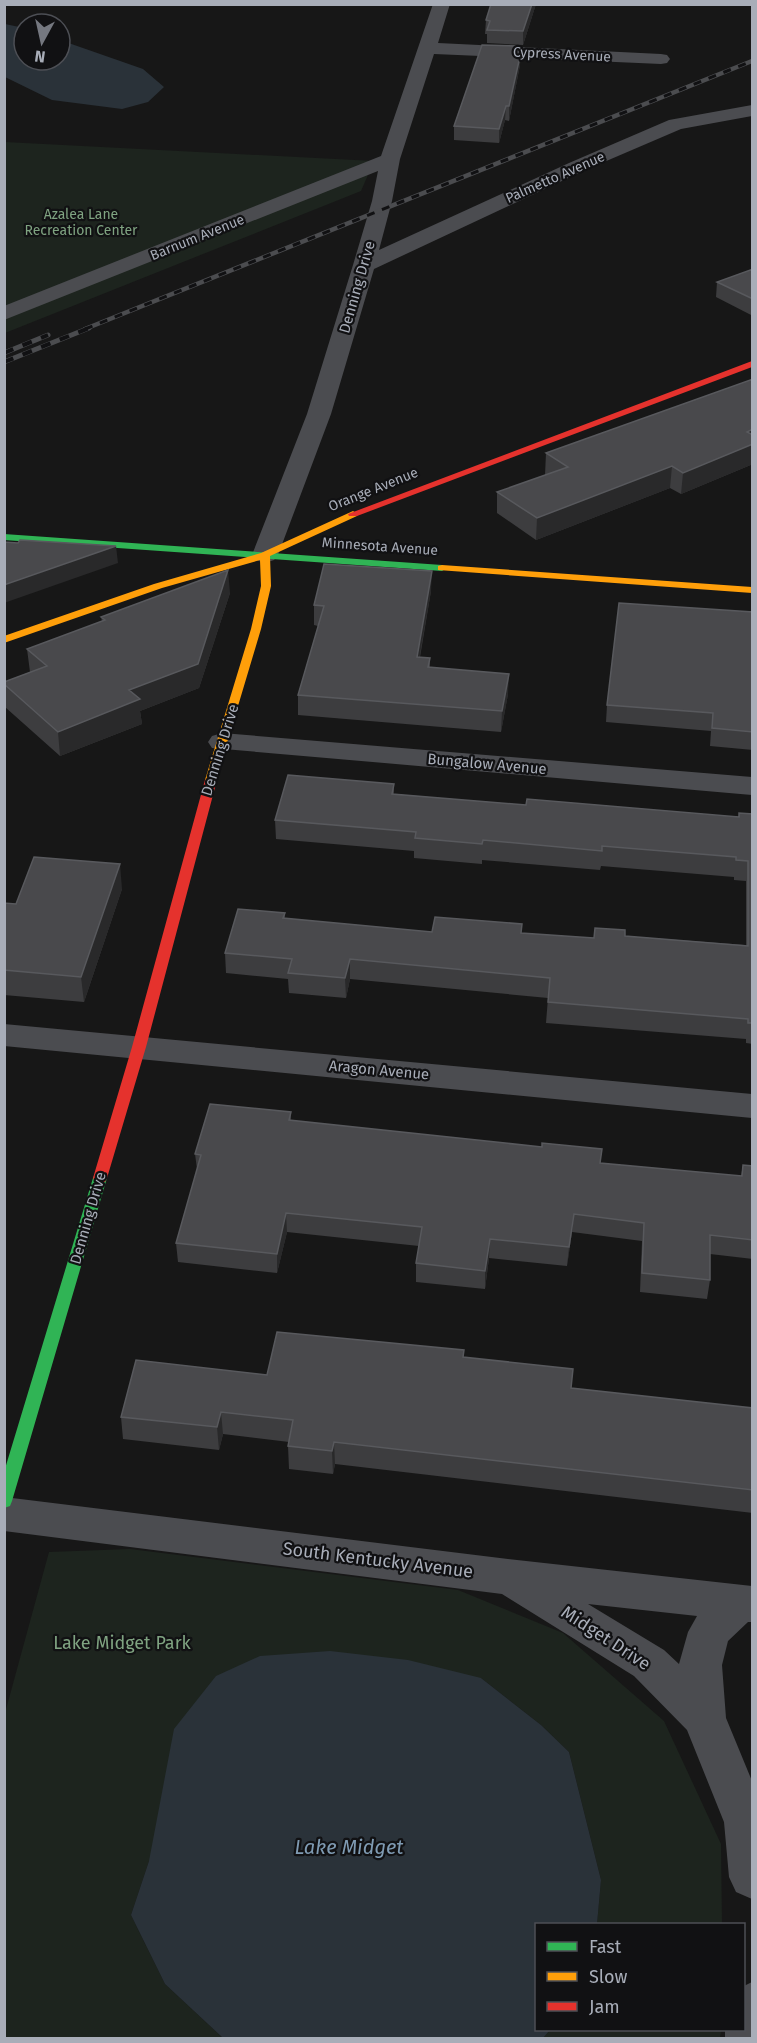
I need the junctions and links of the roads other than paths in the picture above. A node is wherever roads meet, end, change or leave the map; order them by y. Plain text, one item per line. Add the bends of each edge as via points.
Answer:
1 (442, 4) edge
2 (426, 48) junction
3 (661, 59) dead end
4 (753, 111) edge
5 (390, 159) junction
6 (364, 266) junction
7 (4, 314) edge
8 (753, 364) edge
9 (4, 537) edge
10 (265, 555) junction
11 (753, 590) edge
12 (4, 640) edge
13 (222, 742) junction
14 (753, 786) edge
15 (4, 1035) edge
16 (139, 1047) junction
17 (753, 1106) edge
18 (4, 1501) edge
19 (4, 1514) edge
20 (508, 1576) junction
21 (746, 1603) edge
22 (704, 1718) junction
23 (753, 1877) edge
24 (753, 2006) edge
25 (749, 2038) edge

1 - 2 street, Denning Drive
2 - 3 street, Cypress Avenue
2 - 5 street, Denning Drive
4 - 6 street, Palmetto Avenue via 676,124
5 - 6 street, Denning Drive
5 - 7 street, Barnum Avenue
6 - 10 street, Denning Drive via 318,414
8 - 10 street, Orange Avenue via 369,507
9 - 10 street, Minnesota Avenue
10 - 11 street, Minnesota Avenue
10 - 12 street, Orange Avenue via 158,586
10 - 13 street, Denning Drive via 266,586
13 - 14 street, Bungalow Avenue
13 - 16 street, Denning Drive
15 - 16 street, Aragon Avenue
16 - 17 street, Aragon Avenue
16 - 18 street, Denning Drive
19 - 20 street, South Kentucky Avenue
20 - 21 street, South Kentucky Avenue
20 - 22 street, Midget Drive via 649,1663
21 - 22 street via 709,1632 700,1665
22 - 23 street, Midget Drive via 747,1822
24 - 25 street

